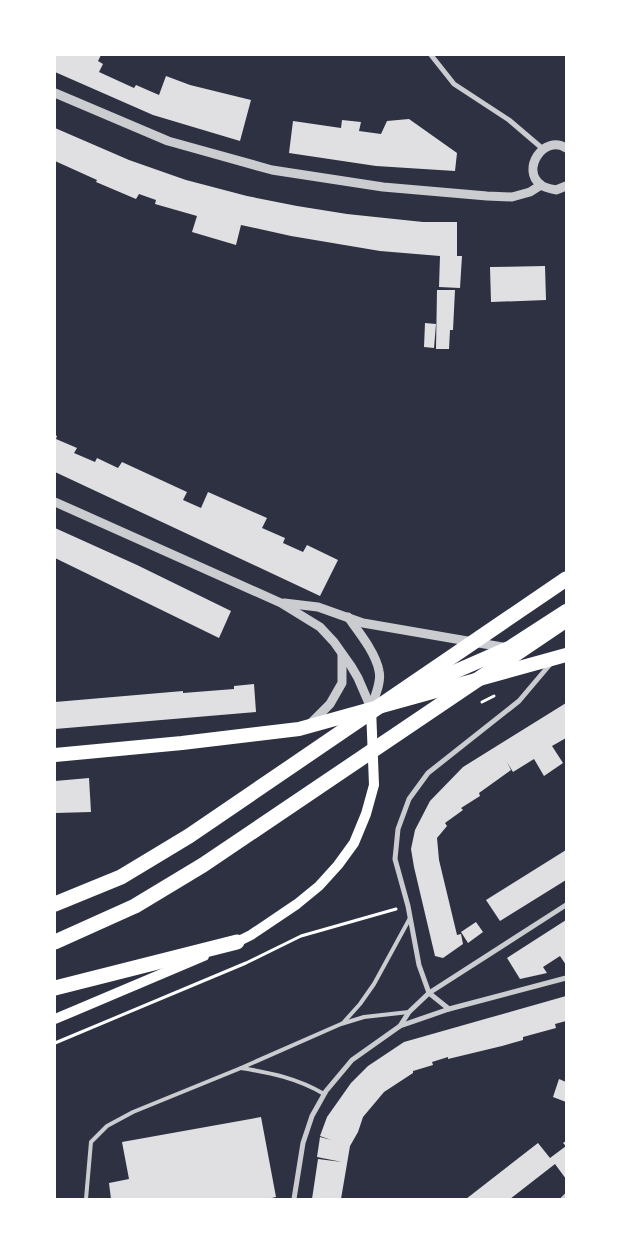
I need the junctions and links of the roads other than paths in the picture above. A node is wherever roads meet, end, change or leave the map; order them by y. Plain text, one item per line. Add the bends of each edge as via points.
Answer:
1 (431, 55) edge
2 (55, 93) edge
3 (543, 148) junction
4 (566, 148) edge
5 (541, 185) junction
6 (566, 186) edge
7 (55, 502) edge
8 (566, 579) edge
9 (281, 603) junction
10 (566, 611) edge
11 (347, 617) junction
12 (566, 620) edge
13 (509, 648) junction
14 (342, 655) junction
15 (560, 657) edge
16 (371, 708) junction
17 (308, 726) junction
18 (55, 755) edge
19 (55, 904) edge
20 (566, 905) edge
21 (410, 917) junction
22 (55, 942) edge
23 (237, 942) junction
24 (566, 978) edge
25 (55, 988) edge
26 (429, 993) junction
27 (450, 1009) junction
28 (409, 1012) junction
29 (55, 1019) edge
30 (341, 1024) junction
31 (400, 1026) junction
32 (241, 1068) junction
33 (324, 1094) junction
34 (566, 1196) edge
35 (86, 1199) edge
36 (294, 1199) edge
37 (563, 1199) edge

1 - 3 street via 454,84 509,120
2 - 5 street via 168,141 272,170 383,187 488,196 512,197
3 - 4 street via 562,145
3 - 5 street via 534,159 533,173
5 - 6 street via 556,190
7 - 9 street
8 - 19 highway via 189,836 121,877
9 - 11 street via 318,607
9 - 14 street via 320,627
10 - 13 highway
11 - 13 street via 396,630
11 - 16 street via 366,642 380,672
12 - 22 highway via 203,865 135,906
13 - 16 highway
14 - 16 street via 358,678
14 - 17 street via 342,683 330,704
15 - 16 highway
15 - 21 street via 519,701 428,773 409,799 398,829 395,859
16 - 17 highway
16 - 23 main road via 374,785 354,843 319,886
17 - 18 highway via 238,737
20 - 26 street
21 - 26 street via 419,965
21 - 30 lane via 374,984
23 - 25 highway
23 - 29 main road
24 - 27 street
26 - 27 street
26 - 28 street
27 - 31 street
28 - 30 lane via 364,1017
28 - 31 street
30 - 32 lane
31 - 33 street via 352,1060
32 - 33 lane via 306,1084
32 - 35 lane via 159,1100 107,1126 91,1142
33 - 36 street via 303,1143
34 - 37 street

